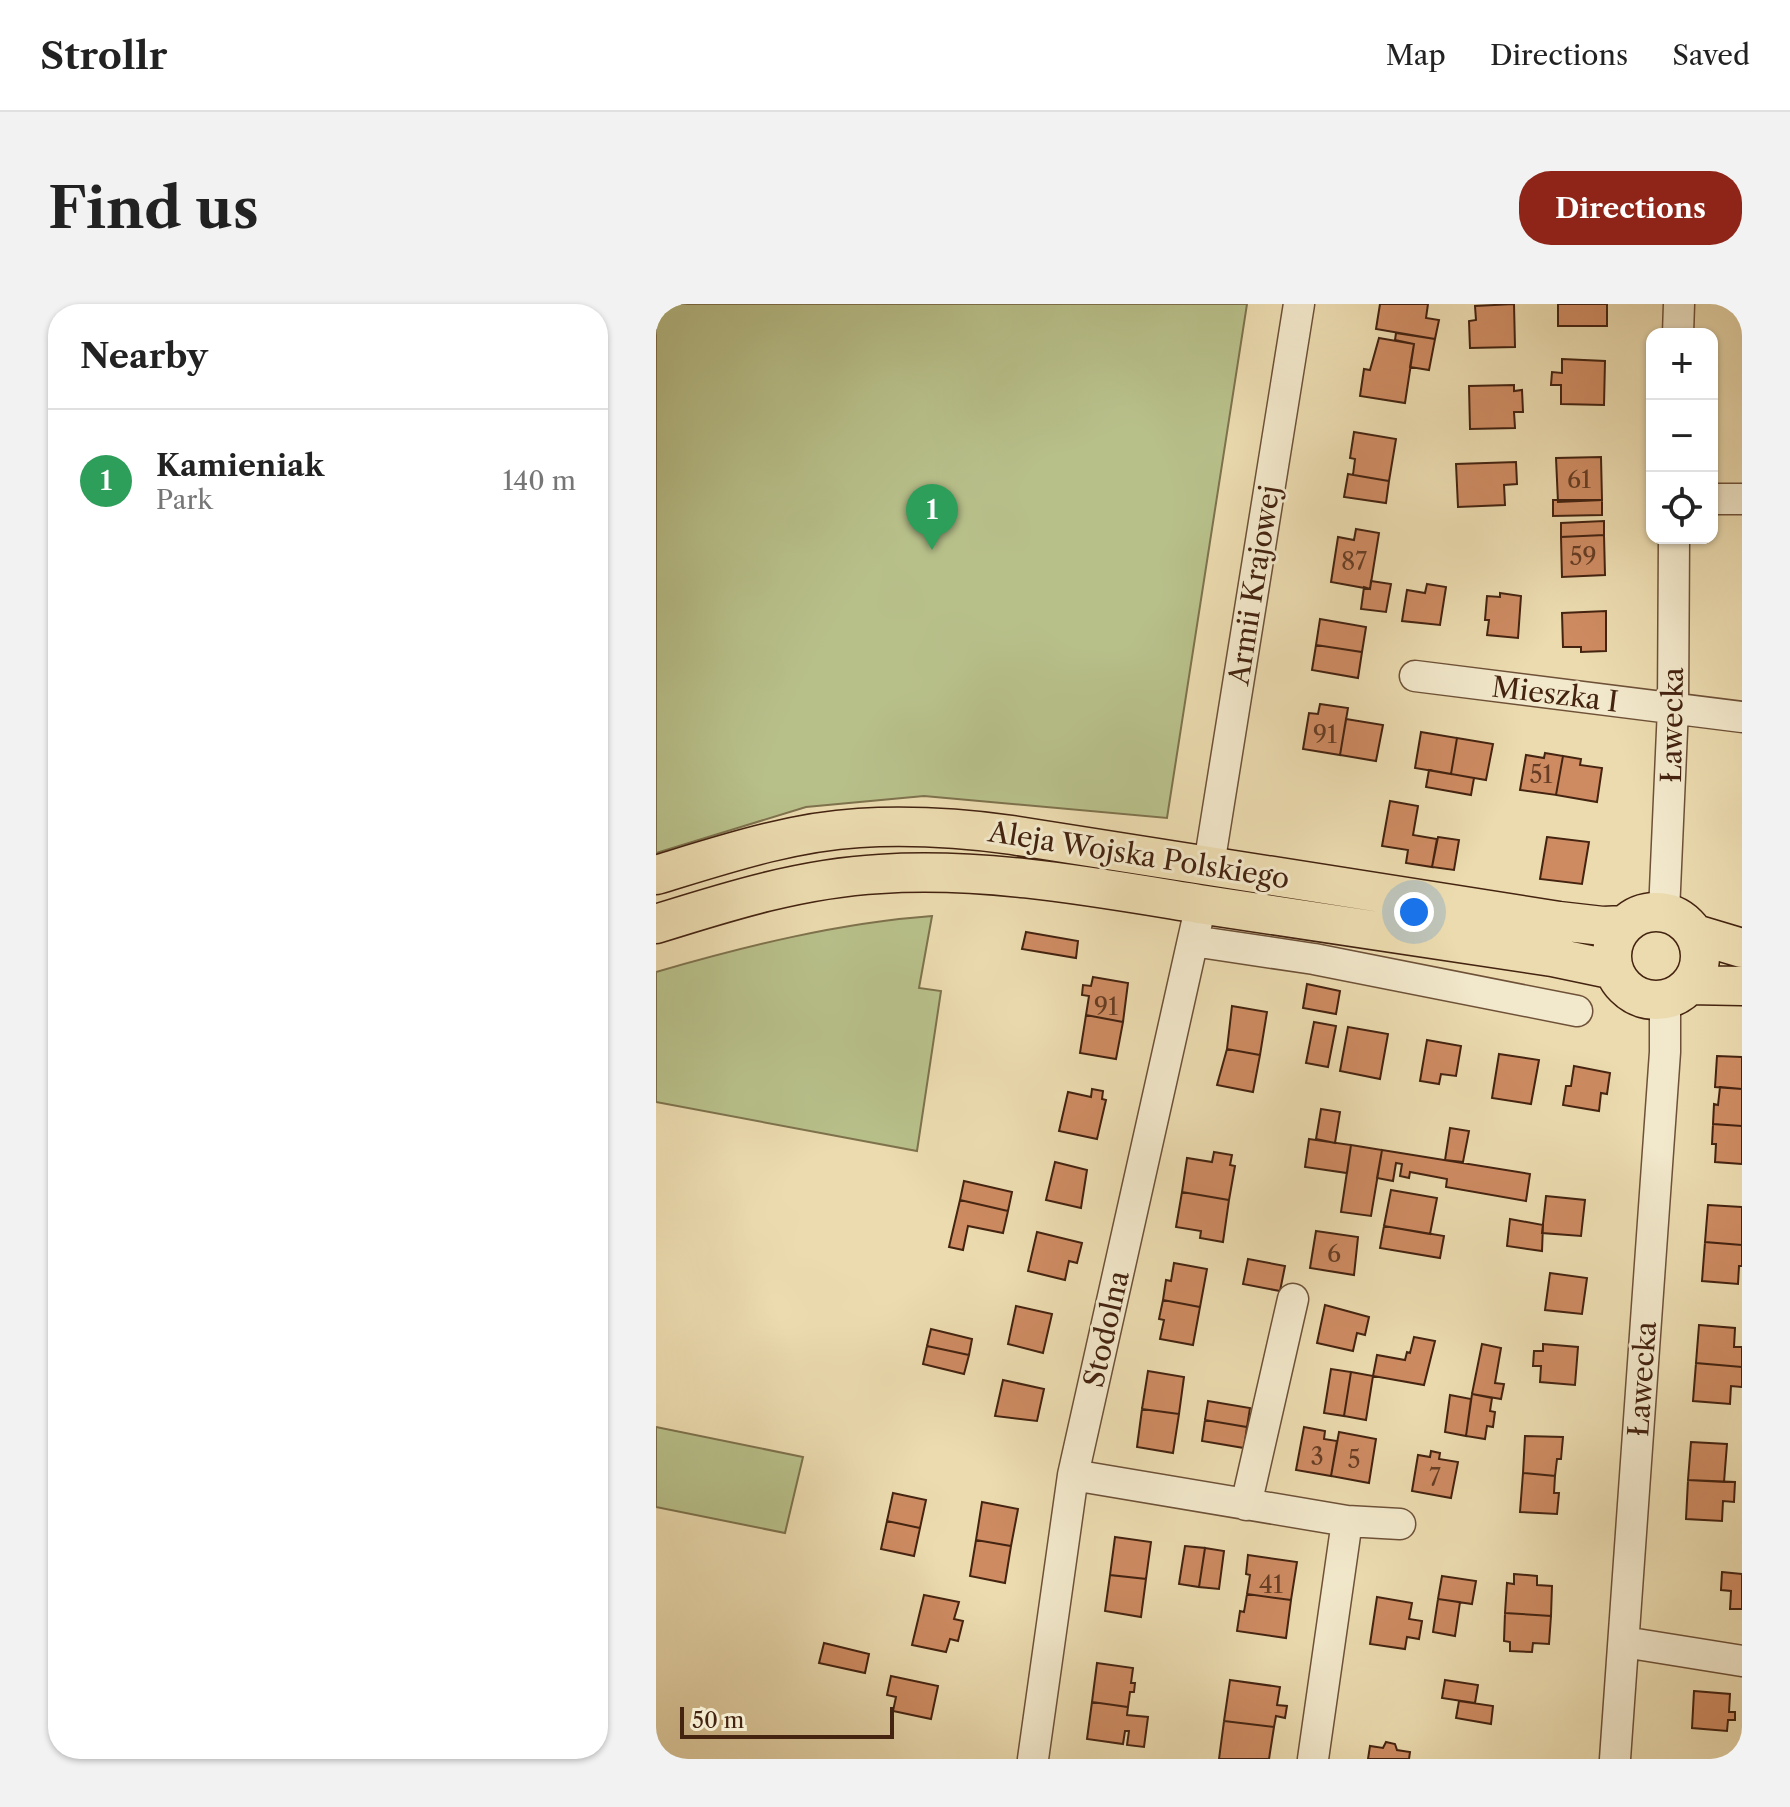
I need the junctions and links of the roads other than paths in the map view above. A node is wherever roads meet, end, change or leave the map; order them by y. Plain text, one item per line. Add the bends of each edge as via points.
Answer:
1 (1299, 304) edge
2 (1679, 304) edge
3 (1678, 328) edge
4 (1718, 499) edge
5 (1742, 499) edge
6 (1674, 544) edge
7 (1415, 676) dead end
8 (1673, 708) junction
9 (1742, 717) edge
10 (1209, 865) junction
11 (656, 875) edge
12 (1201, 904) junction
13 (1664, 912) junction
14 (656, 924) edge
15 (1624, 925) junction
16 (1695, 934) junction
17 (1193, 941) junction
18 (1742, 948) edge
19 (1614, 970) junction
20 (1742, 986) edge
21 (1677, 992) junction
22 (1577, 1011) dead end
23 (1293, 1299) dead end
24 (1073, 1475) junction
25 (1246, 1505) junction
26 (1347, 1521) junction
27 (1400, 1524) dead end
28 (1624, 1642) junction
29 (1742, 1661) edge
30 (1033, 1759) edge
31 (1313, 1759) edge
32 (1615, 1759) edge

1 - 10 street, Armii Krajowej
2 - 3 street
4 - 5 street
6 - 8 street, Ławecka
7 - 8 street, Mieszka I
8 - 9 street, Mieszka I
8 - 13 street, Ławecka
10 - 11 main road, Aleja Wojska Polskiego via 974,830 858,828 773,842
10 - 15 main road, Aleja Wojska Polskiego via 1559,921
12 - 14 main road, Aleja Wojska Polskiego via 994,877 882,873 790,886
12 - 17 street, Stodolna
12 - 19 main road, Aleja Wojska Polskiego
13 - 15 main road via 1636,916
13 - 16 main road
15 - 19 main road via 1611,954
16 - 18 main road
16 - 21 main road via 1700,961
17 - 22 street
17 - 24 street, Stodolna
19 - 21 main road via 1634,995 1649,1000
20 - 21 main road
21 - 28 street, Ławecka via 1664,1068
23 - 25 street
24 - 25 street
24 - 30 street, Stodolna
25 - 26 street
26 - 27 street
26 - 31 street
28 - 29 street
28 - 32 street, Ławecka

